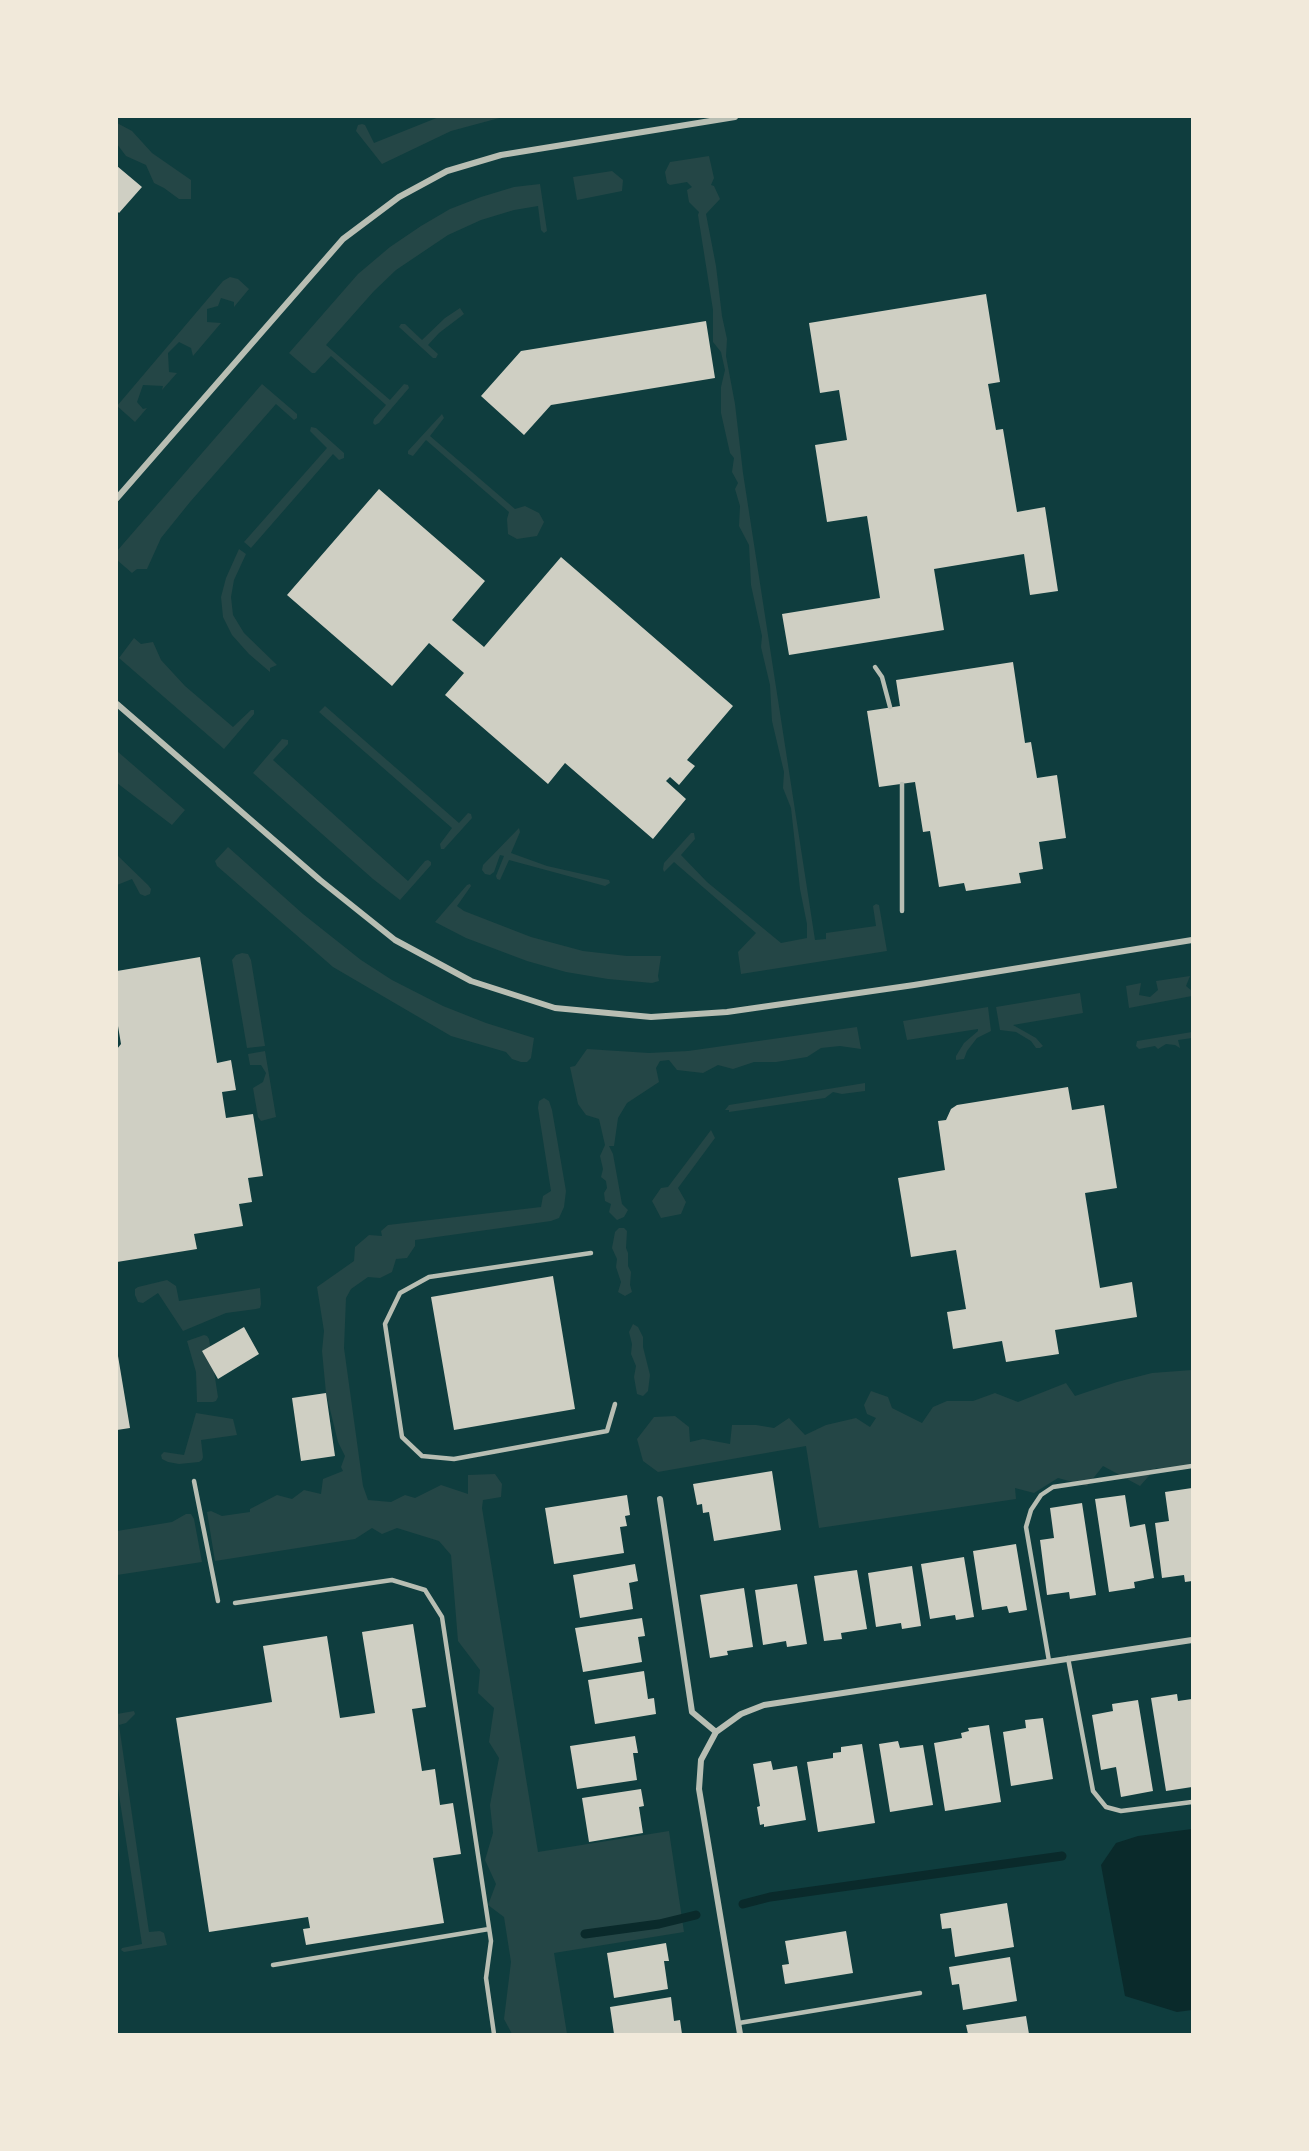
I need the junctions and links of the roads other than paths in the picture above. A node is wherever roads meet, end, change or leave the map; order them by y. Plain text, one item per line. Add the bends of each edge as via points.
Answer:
1 (735, 117) edge
2 (117, 498) edge
3 (875, 667) dead end
4 (117, 704) edge
5 (890, 707) dead end
6 (902, 784) dead end
7 (902, 911) dead end
8 (1192, 940) edge
9 (591, 1253) dead end
10 (615, 1404) dead end
11 (1192, 1466) edge
12 (194, 1481) dead end
13 (660, 1499) dead end
14 (218, 1601) dead end
15 (235, 1603) dead end
16 (1192, 1640) edge
17 (1068, 1658) junction
18 (1049, 1661) junction
19 (716, 1732) junction
20 (1192, 1802) edge
21 (489, 1929) junction
22 (273, 1965) dead end
23 (920, 1993) dead end
24 (739, 2023) junction
25 (494, 2034) edge
26 (740, 2034) edge

1 - 2 street via 501,155 447,171 399,197 343,239
3 - 5 lane via 882,677
4 - 8 street via 395,940 471,981 555,1008 651,1017 727,1012
6 - 7 lane
9 - 10 lane via 429,1276 400,1293 384,1324 402,1437 422,1456 454,1459 607,1431
11 - 18 lane via 1053,1487 1041,1495 1026,1527
12 - 14 lane
13 - 19 street via 692,1712
15 - 21 lane via 392,1580 425,1590 442,1617
16 - 17 street
17 - 18 street
17 - 20 lane via 1093,1791 1106,1807 1121,1811
18 - 19 street via 764,1705 741,1714
19 - 24 street via 701,1760 699,1789
21 - 22 lane
21 - 25 lane via 486,1978
23 - 24 lane
24 - 26 street

